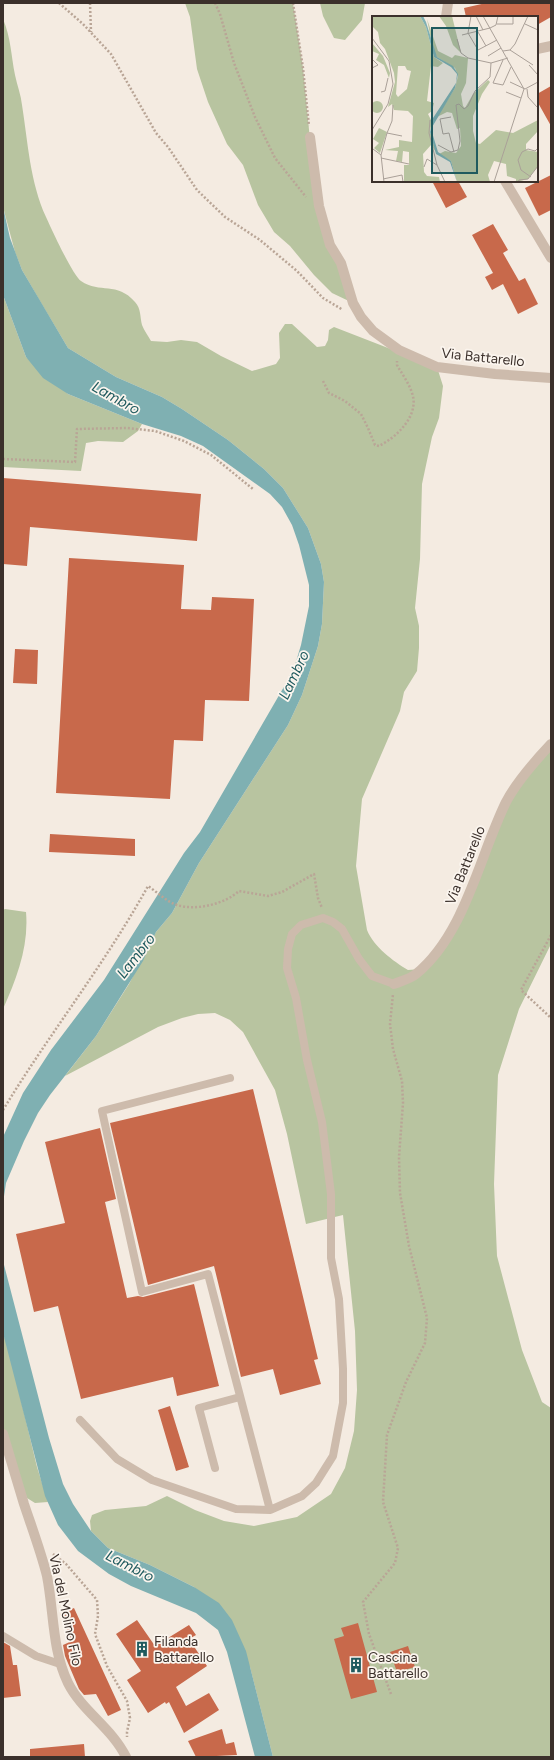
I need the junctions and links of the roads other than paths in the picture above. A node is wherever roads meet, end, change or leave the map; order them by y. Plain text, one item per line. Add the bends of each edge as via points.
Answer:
1 (448, 3) edge
2 (446, 16) edge
3 (551, 46) edge
4 (538, 49) edge
5 (310, 137) road end
6 (507, 182) edge
7 (551, 258) edge
8 (551, 378) edge
9 (551, 744) edge
10 (394, 987) joint
11 (230, 1078) dead end
12 (240, 1397) junction
13 (80, 1420) dead end
14 (3, 1434) edge
15 (216, 1468) dead end
16 (270, 1510) junction
17 (3, 1636) edge
18 (60, 1664) junction
19 (126, 1757) edge

1 - 2 street
3 - 4 street
5 - 8 street, Via Battarello via 319,203 330,245 340,263 353,303 372,331 437,367
6 - 7 street
9 - 10 street, Via Battarello via 532,764 507,801 463,910 441,948 416,974
10 - 16 lane via 372,976 342,929 333,922 323,918 301,925 292,934 287,968 296,998 322,1122 331,1194 331,1258 339,1299 343,1403 333,1456 316,1483 302,1496
11 - 12 lane via 102,1111 142,1292 208,1274
12 - 15 lane via 199,1408
12 - 16 lane
13 - 16 lane via 116,1459 152,1480 236,1509
14 - 18 street, Via del Molino Filo via 46,1576
17 - 18 lane via 36,1656
18 - 19 street, Via del Molino Filo via 77,1698 122,1748

